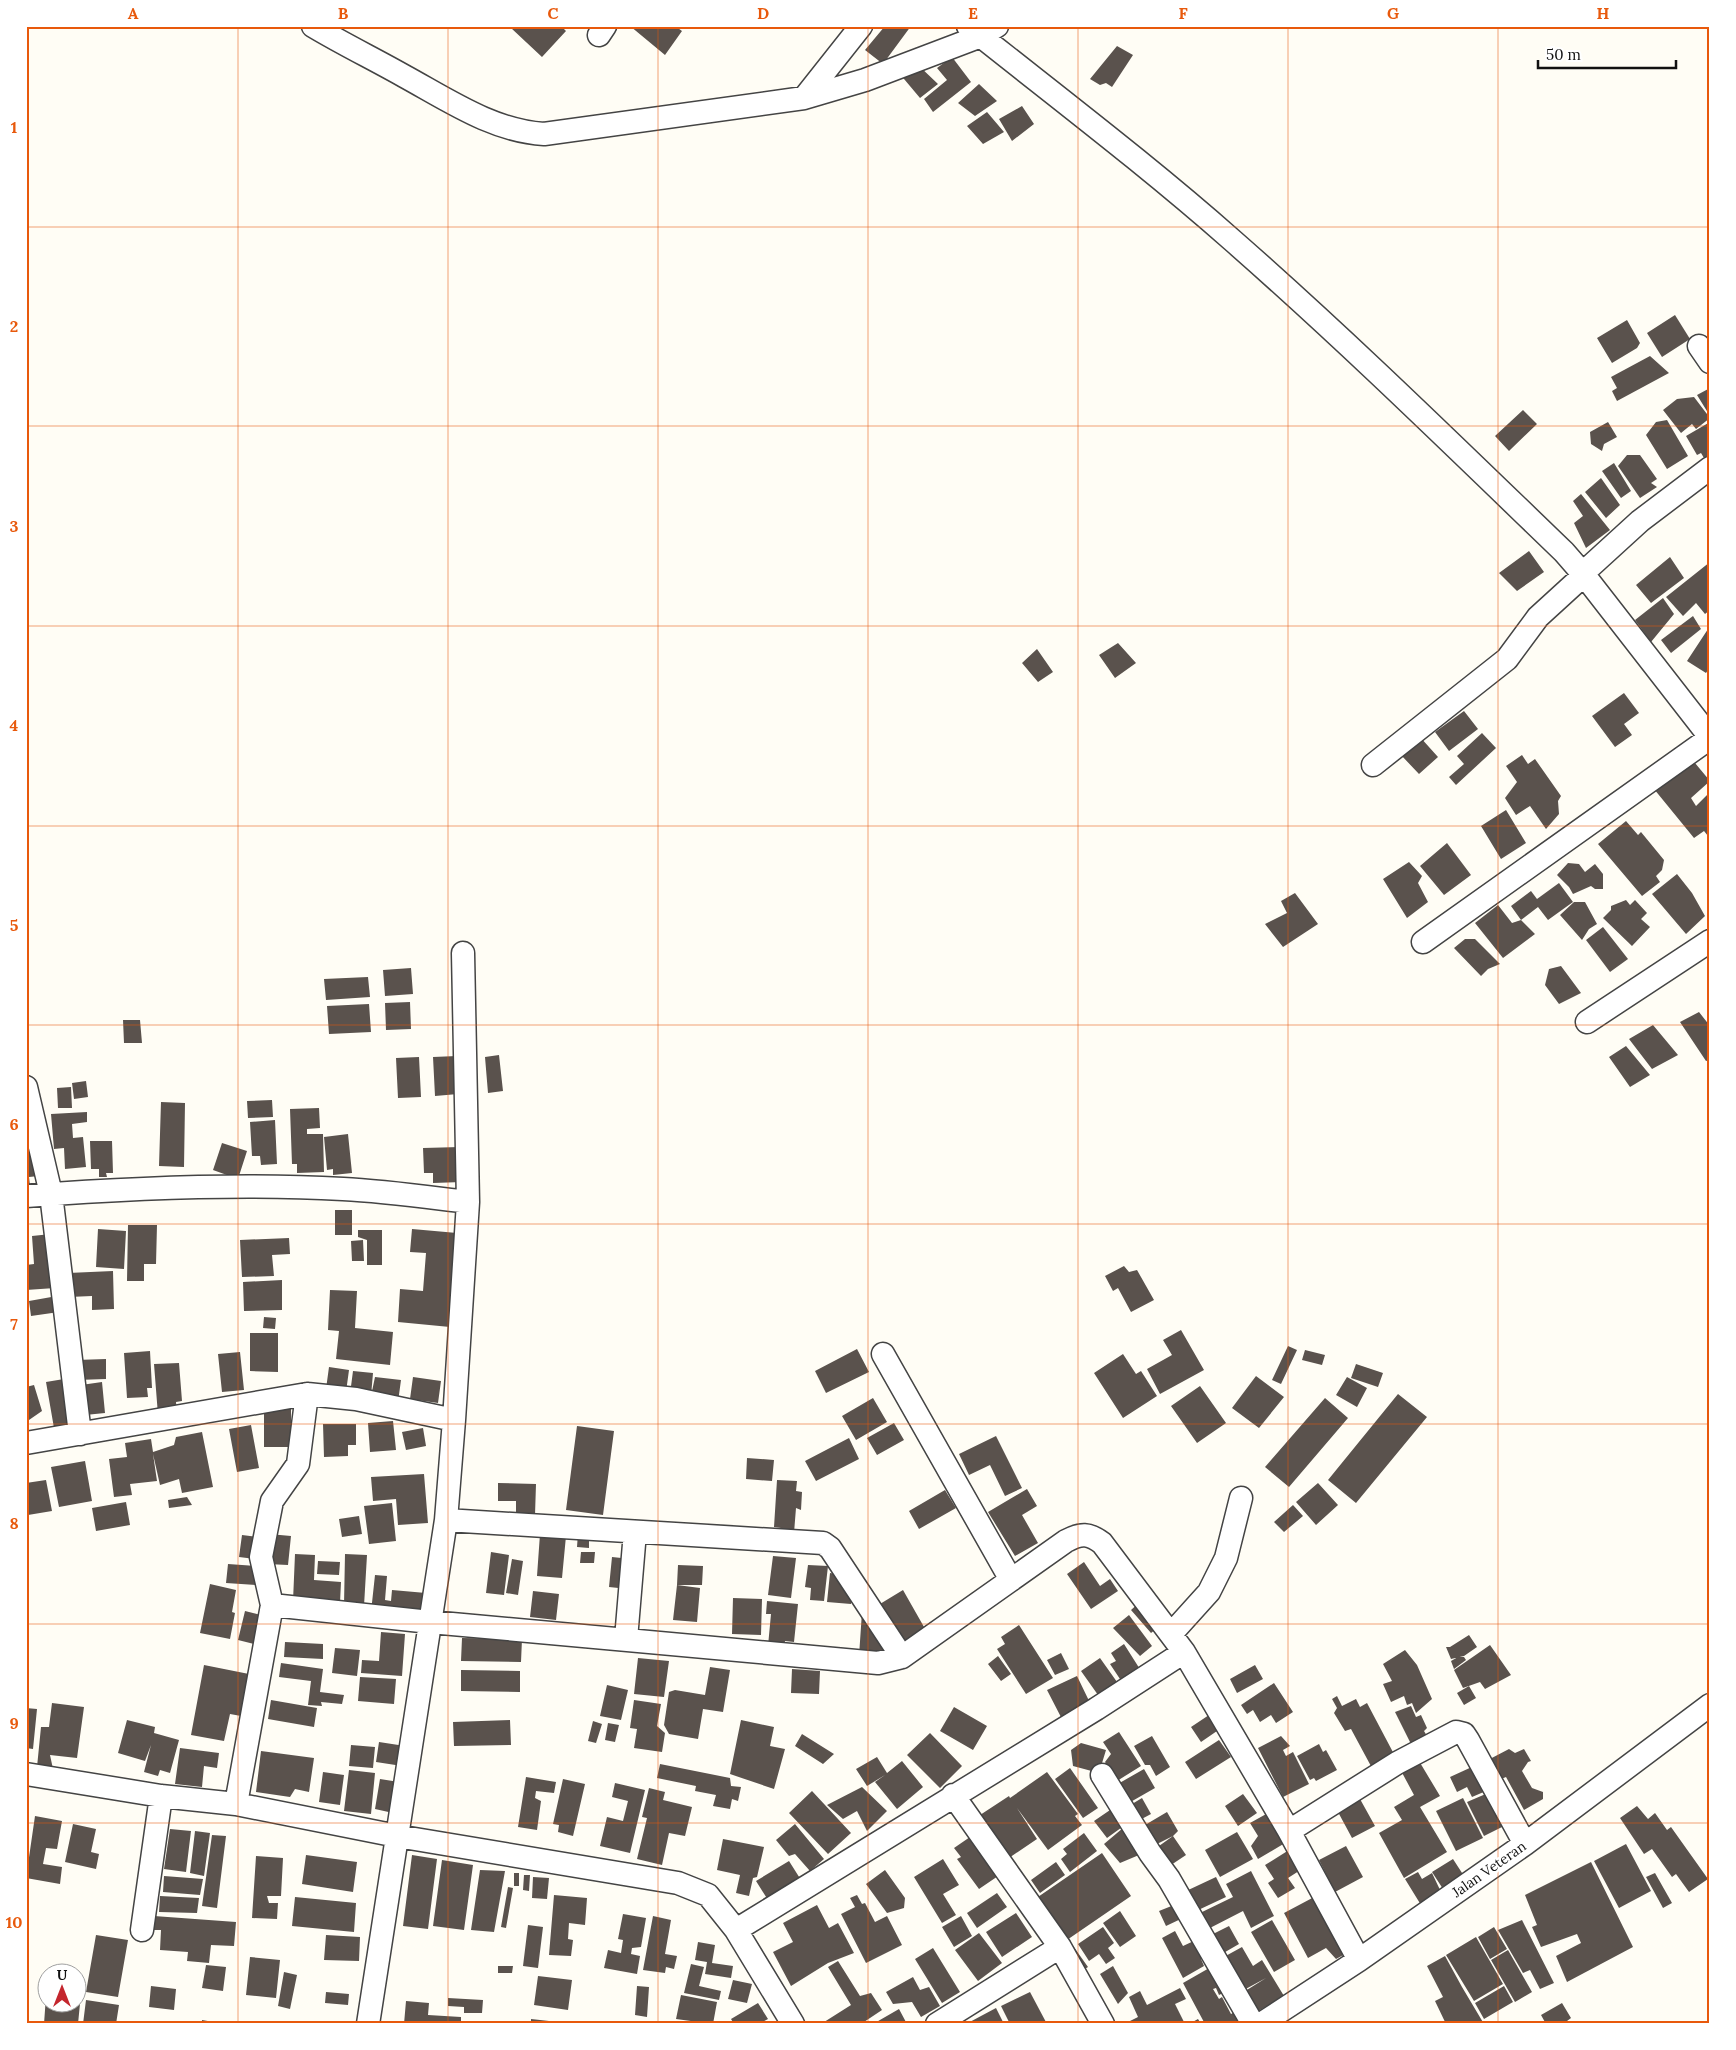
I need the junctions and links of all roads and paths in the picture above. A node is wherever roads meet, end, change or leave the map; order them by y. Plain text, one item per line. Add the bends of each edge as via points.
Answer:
1 (861, 26) edge
2 (317, 27) edge
3 (982, 30) edge
4 (804, 98) junction
5 (1710, 468) edge
6 (1584, 574) junction
7 (1710, 738) edge
8 (1373, 765) dead end
9 (1710, 940) edge
10 (1423, 942) dead end
11 (463, 953) dead end
12 (1587, 1022) dead end
13 (26, 1087) edge
14 (51, 1194) junction
15 (26, 1196) edge
16 (468, 1202) junction
17 (883, 1354) dead end
18 (307, 1394) junction
19 (454, 1420) junction
20 (80, 1434) junction
21 (26, 1443) edge
22 (1241, 1498) dead end
23 (446, 1520) junction
24 (635, 1532) junction
25 (1011, 1580) junction
26 (272, 1604) junction
27 (430, 1622) junction
28 (1172, 1633) junction
29 (626, 1639) junction
30 (1184, 1652) junction
31 (902, 1657) junction
32 (1710, 1705) edge
33 (26, 1774) edge
34 (1102, 1775) dead end
35 (953, 1795) junction
36 (162, 1796) junction
37 (236, 1804) junction
38 (1289, 1831) junction
39 (397, 1836) junction
40 (1525, 1844) junction
41 (142, 1930) dead end
42 (736, 1930) junction
43 (1060, 1947) junction
44 (1359, 1960) junction
45 (368, 2024) edge
46 (794, 2024) edge
47 (937, 2024) edge
48 (1104, 2024) edge
49 (1253, 2024) edge
50 (1261, 2024) edge

1 - 4 street
2 - 4 street via 472,113 525,133 544,134
3 - 4 street via 865,80
3 - 6 street via 1245,251 1347,343
5 - 6 street via 1640,521
6 - 7 street
6 - 8 street via 1538,617 1507,658
7 - 10 street
9 - 12 street
11 - 16 street
13 - 14 street
14 - 15 street
14 - 16 street via 295,1188 344,1189
14 - 20 street
16 - 19 street
17 - 25 street
18 - 19 street via 348,1398
18 - 20 street
18 - 26 street via 298,1464 272,1501 260,1557
19 - 23 street
20 - 21 street
22 - 28 street via 1226,1558 1209,1592
23 - 24 street
23 - 27 street
24 - 29 street
24 - 31 street via 823,1543 830,1548
25 - 28 street via 1066,1541 1084,1534 1093,1536 1102,1543
25 - 31 street
26 - 27 street
26 - 37 street
27 - 29 street
27 - 39 street
28 - 30 street
29 - 31 street via 862,1662 878,1663
30 - 35 street
30 - 38 street
32 - 40 street, Jalan Veteran
33 - 36 street
34 - 49 street via 1169,1879
35 - 42 street
35 - 43 street
36 - 37 street
36 - 41 street
37 - 39 street
38 - 40 street via 1397,1763 1460,1733 1468,1740
38 - 44 street
39 - 42 street via 678,1883 708,1895
39 - 45 street
40 - 44 street, Jalan Veteran
42 - 46 street
43 - 47 street
43 - 48 street
44 - 50 street, Jalan Veteran

